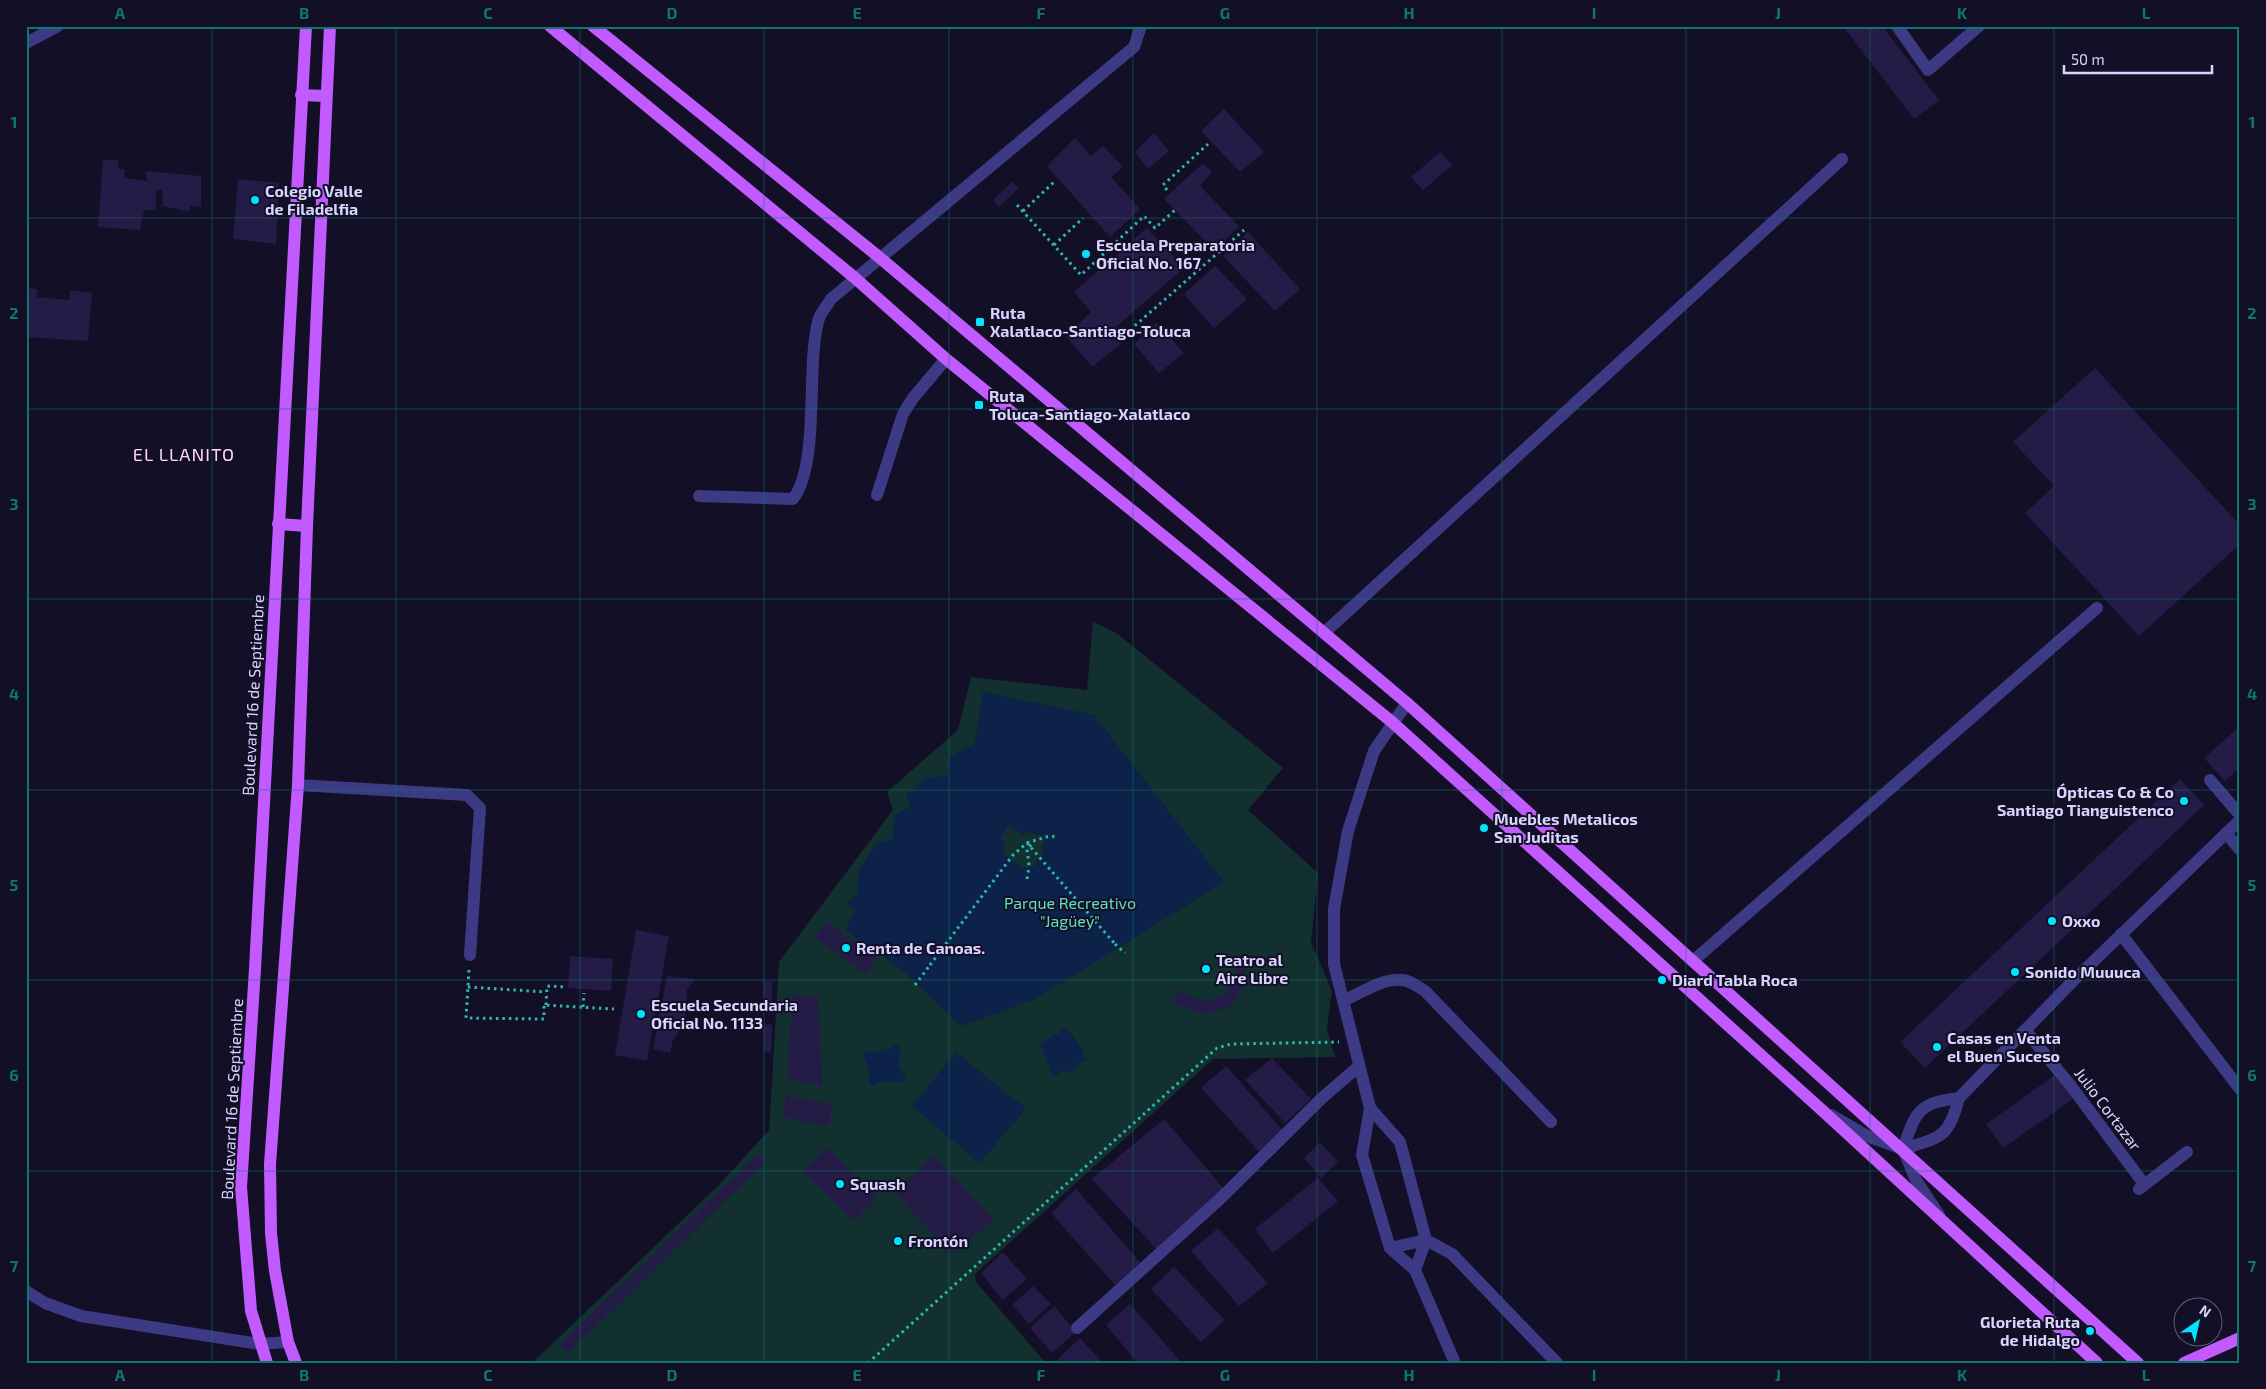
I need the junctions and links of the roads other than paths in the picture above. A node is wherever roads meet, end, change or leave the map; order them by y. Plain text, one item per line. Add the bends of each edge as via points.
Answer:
1 (58, 26) edge
2 (306, 26) edge
3 (330, 26) edge
4 (550, 26) edge
5 (593, 26) edge
6 (1141, 26) edge
7 (1897, 26) edge
8 (1979, 26) edge
9 (26, 43) edge
10 (301, 95) junction
11 (326, 96) junction
12 (1842, 159) dead end
13 (879, 257) junction
14 (855, 278) junction
15 (946, 359) junction
16 (877, 495) dead end
17 (699, 496) dead end
18 (278, 524) junction
19 (307, 526) junction
20 (2097, 608) dead end
21 (1324, 633) junction
22 (1407, 703) junction
23 (1392, 722) junction
24 (2210, 780) dead end
25 (298, 785) junction
26 (2240, 816) edge
27 (2240, 820) edge
28 (2226, 833) junction
29 (2240, 850) edge
30 (2121, 934) junction
31 (470, 955) road end
32 (1693, 961) junction
33 (1343, 1001) junction
34 (2025, 1030) junction
35 (1359, 1066) junction
36 (2240, 1089) edge
37 (1960, 1098) junction
38 (1370, 1108) junction
39 (1824, 1112) junction
40 (1551, 1122) dead end
41 (1903, 1149) junction
42 (2187, 1152) dead end
43 (1943, 1221) junction
44 (1426, 1240) junction
45 (1390, 1248) junction
46 (1415, 1270) junction
47 (26, 1291) edge
48 (1078, 1328) dead end
49 (2240, 1338) edge
50 (288, 1342) junction
51 (259, 1344) junction
52 (267, 1363) edge
53 (296, 1363) edge
54 (1455, 1363) edge
55 (1557, 1363) edge
56 (2098, 1363) edge
57 (2138, 1363) edge
58 (2184, 1363) edge

1 - 9 street
2 - 10 main road, Boulevard 16 de Septiembre
3 - 11 main road
4 - 14 main road
5 - 13 main road
6 - 13 street via 1134,47
7 - 8 street via 1928,70
10 - 11 main road
10 - 18 main road, Boulevard 16 de Septiembre
11 - 19 main road
12 - 21 street
13 - 14 street
13 - 21 main road
14 - 15 main road
14 - 17 street via 831,299 818,321 801,488 792,499
15 - 16 street via 903,414
15 - 23 main road
18 - 19 main road
18 - 51 main road, Boulevard 16 de Septiembre via 241,1187 246,1276
19 - 25 main road
20 - 32 street
21 - 22 main road
22 - 23 street
22 - 32 main road
23 - 33 street via 1374,751 1364,777 1348,831 1334,908 1334,964
23 - 39 main road
24 - 26 street
25 - 31 street via 467,795 480,808
25 - 50 main road via 270,1164 271,1233
27 - 28 street
28 - 29 street
28 - 30 street
30 - 34 street
30 - 36 street
32 - 41 main road
33 - 35 street
33 - 40 street via 1393,980 1405,980 1415,985
34 - 37 street
34 - 42 street, Julio Cortazar via 2071,1086 2141,1186
35 - 38 street
35 - 48 street
37 - 41 street via 1952,1124 1937,1138
37 - 41 street via 1933,1101 1924,1108 1914,1118
38 - 44 street via 1400,1142
38 - 45 street via 1362,1155
39 - 41 street via 1868,1136
39 - 43 main road
41 - 43 street via 1916,1180
41 - 57 main road
43 - 56 main road
44 - 45 street
44 - 46 street
44 - 55 street via 1452,1254
45 - 46 street
46 - 54 street
47 - 51 street via 81,1316
49 - 58 main road
50 - 51 street
50 - 53 main road
51 - 52 main road, Boulevard 16 de Septiembre

